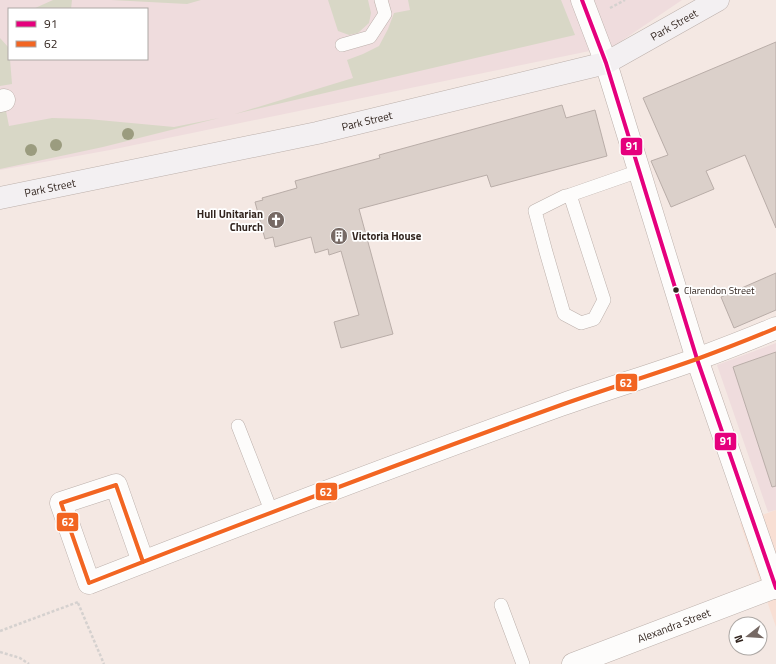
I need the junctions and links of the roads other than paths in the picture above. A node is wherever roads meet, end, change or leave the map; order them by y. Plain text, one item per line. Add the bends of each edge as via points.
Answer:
1 (381, 0) edge
2 (582, 0) edge
3 (718, 0) edge
4 (342, 45) dead end
5 (606, 63) junction
6 (639, 171) junction
7 (570, 194) junction
8 (0, 198) edge
9 (776, 328) edge
10 (697, 359) junction
11 (238, 426) dead end
12 (272, 513) junction
13 (143, 562) junction
14 (776, 588) edge
15 (501, 605) dead end
16 (523, 664) edge
17 (573, 664) edge

1 - 4 lane via 384,14 370,37
2 - 5 street
3 - 5 street, Park Street
5 - 6 street
5 - 8 street, Park Street via 317,133
6 - 7 lane
6 - 10 street
7 - 7 lane via 535,211 564,314 581,323 594,319 604,300
9 - 10 street
10 - 12 street via 562,405
10 - 14 street
11 - 12 lane
12 - 13 street
13 - 13 street via 89,583 61,503 116,485
14 - 17 street, Alexandra Street
15 - 16 lane

